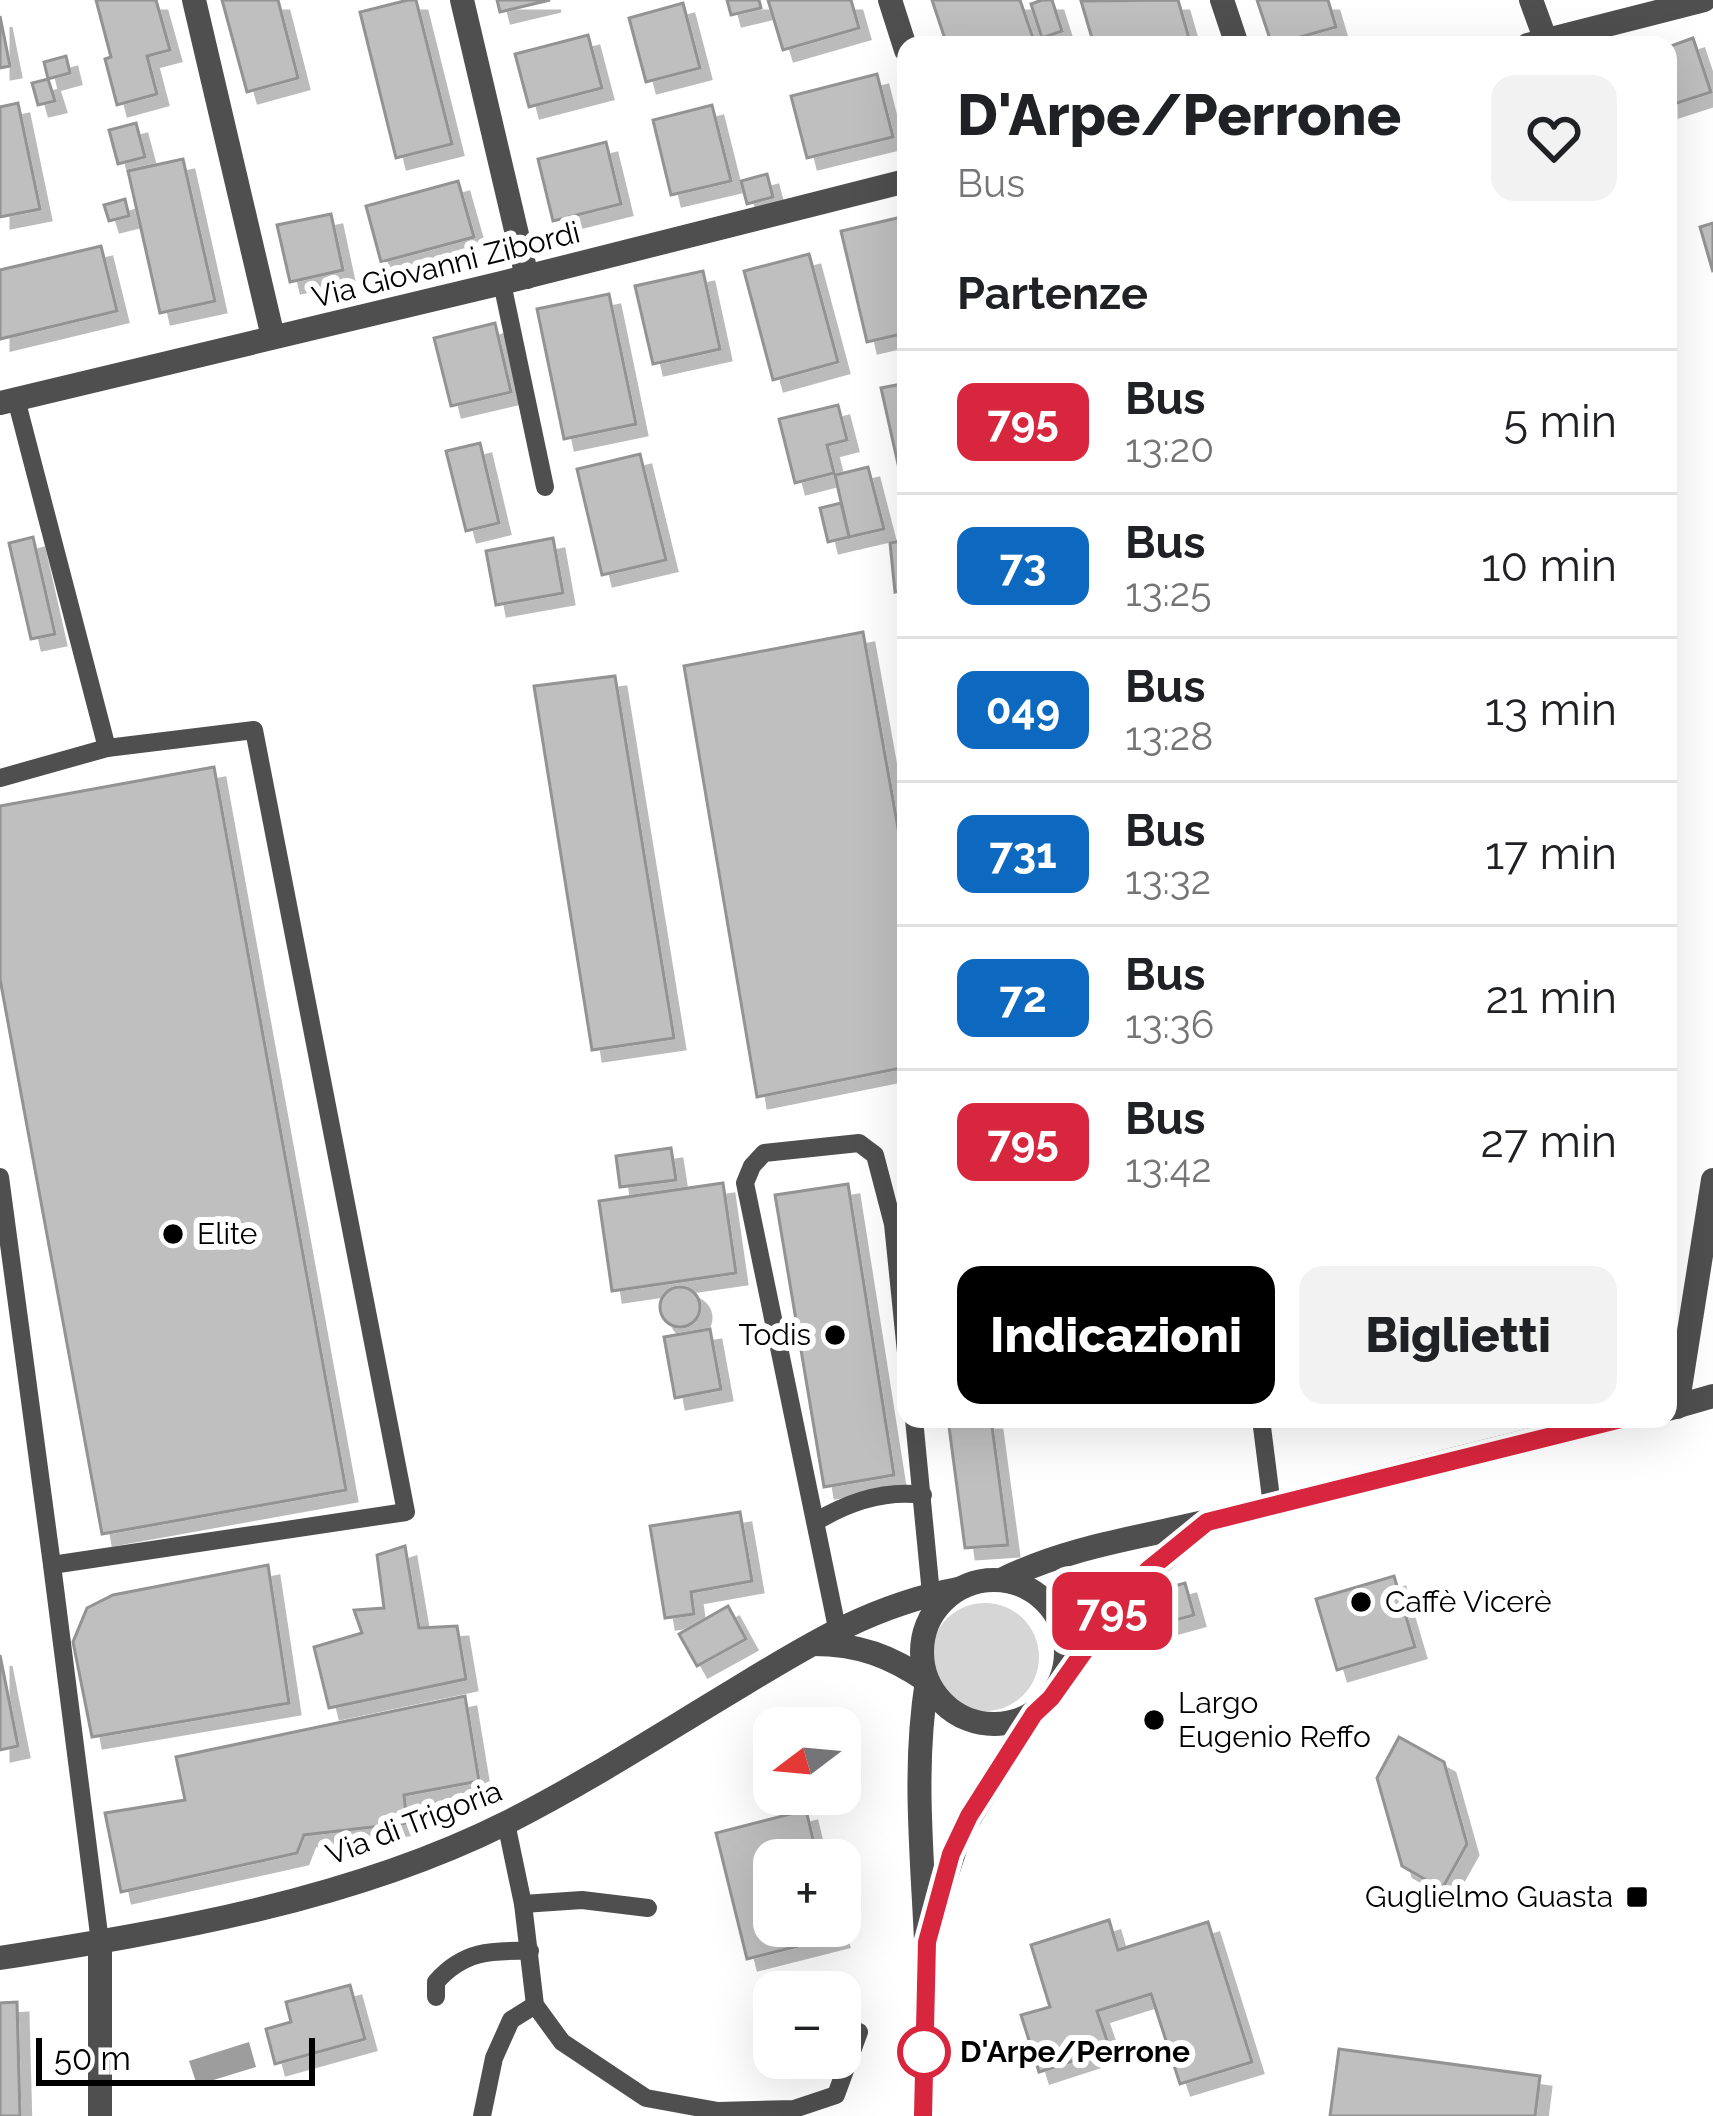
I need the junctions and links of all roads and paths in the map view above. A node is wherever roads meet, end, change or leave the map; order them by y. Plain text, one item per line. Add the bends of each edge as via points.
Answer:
1 (194, 0) edge
2 (462, 0) edge
3 (890, 0) edge
4 (1222, 0) edge
5 (1531, 0) edge
6 (1704, 0) edge
7 (902, 36) edge
8 (1234, 36) edge
9 (1536, 36) edge
10 (1564, 36) edge
11 (897, 183) edge
12 (527, 277) junction
13 (502, 283) junction
14 (273, 337) junction
15 (8, 401) edge
16 (545, 487) dead end
17 (106, 748) junction
18 (0, 778) edge
19 (0, 1177) edge
20 (1713, 1180) edge
21 (1710, 1230) edge
22 (897, 1263) edge
23 (1677, 1385) edge
24 (1713, 1396) edge
25 (1677, 1407) edge
26 (915, 1428) edge
27 (1262, 1428) edge
28 (1586, 1428) edge
29 (923, 1495) junction
30 (1272, 1506) junction
31 (817, 1521) junction
32 (1207, 1522) junction
33 (52, 1565) junction
34 (1000, 1580) junction
35 (958, 1589) junction
36 (932, 1594) junction
37 (837, 1628) junction
38 (811, 1644) junction
39 (1062, 1678) junction
40 (928, 1681) junction
41 (1034, 1714) junction
42 (506, 1823) junction
43 (523, 1904) junction
44 (649, 1908) dead end
45 (100, 1942) junction
46 (927, 1942) junction
47 (530, 1951) junction
48 (0, 1958) edge
49 (436, 1997) dead end
50 (535, 2005) junction
51 (842, 2079) edge
52 (794, 2112) edge
53 (100, 2116) edge
54 (482, 2116) edge
55 (923, 2116) edge

1 - 14 street
2 - 12 street
3 - 7 street
4 - 8 street
5 - 9 street
6 - 10 street
11 - 12 street, Via Giovanni Zibordi
12 - 13 street, Via Giovanni Zibordi
13 - 14 street, Via Giovanni Zibordi
13 - 16 lane
14 - 15 street, Via Giovanni Zibordi
15 - 17 lane
17 - 18 lane
17 - 33 lane via 254,730 406,1512
19 - 33 lane
20 - 21 street
21 - 23 street
22 - 31 lane via 875,1155 859,1143 764,1153 752,1166 746,1183
24 - 25 street
26 - 29 lane
27 - 30 lane
28 - 30 street
29 - 31 lane via 900,1492
29 - 36 lane
30 - 32 street
31 - 37 lane
32 - 34 street via 1072,1551
32 - 39 street via 1128,1592
33 - 45 lane
34 - 35 street
34 - 39 street via 1022,1585 1056,1613 1067,1656
35 - 36 street, Via di Trigoria
35 - 40 street via 929,1619 922,1660
36 - 37 street, Via di Trigoria
37 - 38 street, Via di Trigoria
38 - 40 street via 882,1654
38 - 42 street, Via di Trigoria
39 - 41 street
40 - 41 street via 962,1717 998,1724
40 - 46 street via 918,1763
41 - 46 street via 960,1834
42 - 43 lane
42 - 45 street, Via di Trigoria via 327,1889
43 - 44 lane
43 - 47 lane
45 - 48 street, Via di Trigoria
45 - 53 street
46 - 55 street
47 - 49 lane via 484,1950 450,1966 436,1982
47 - 50 lane
50 - 52 lane via 562,2042 646,2098 718,2111
50 - 54 lane via 511,2020
51 - 52 lane via 836,2095

